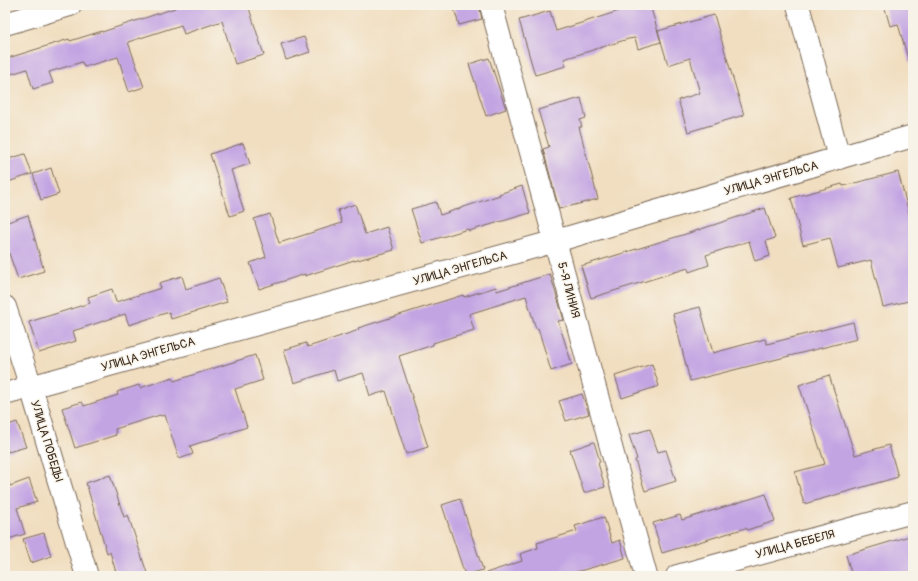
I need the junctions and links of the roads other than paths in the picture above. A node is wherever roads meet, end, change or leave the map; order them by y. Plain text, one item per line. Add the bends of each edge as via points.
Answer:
1 (70, 5) edge
2 (491, 5) edge
3 (798, 5) edge
4 (5, 24) edge
5 (912, 142) edge
6 (839, 158) junction
7 (556, 241) junction
8 (5, 306) edge
9 (31, 387) junction
10 (5, 394) edge
11 (913, 512) edge
12 (87, 576) edge
13 (646, 576) edge
14 (677, 576) edge

1 - 4 street
2 - 7 street, 5-Я ЛИНИЯ
3 - 6 street
5 - 6 street, УЛИЦА ЭНГЕЛЬСА
6 - 7 street, УЛИЦА ЭНГЕЛЬСА
7 - 9 street, УЛИЦА ЭНГЕЛЬСА
7 - 13 street, 5-Я ЛИНИЯ
8 - 9 street, УЛИЦА ПОБЕДЫ
9 - 10 street, УЛИЦА ЭНГЕЛЬСА
9 - 12 street, УЛИЦА ПОБЕДЫ
11 - 14 street, УЛИЦА БЕБЕЛЯ

